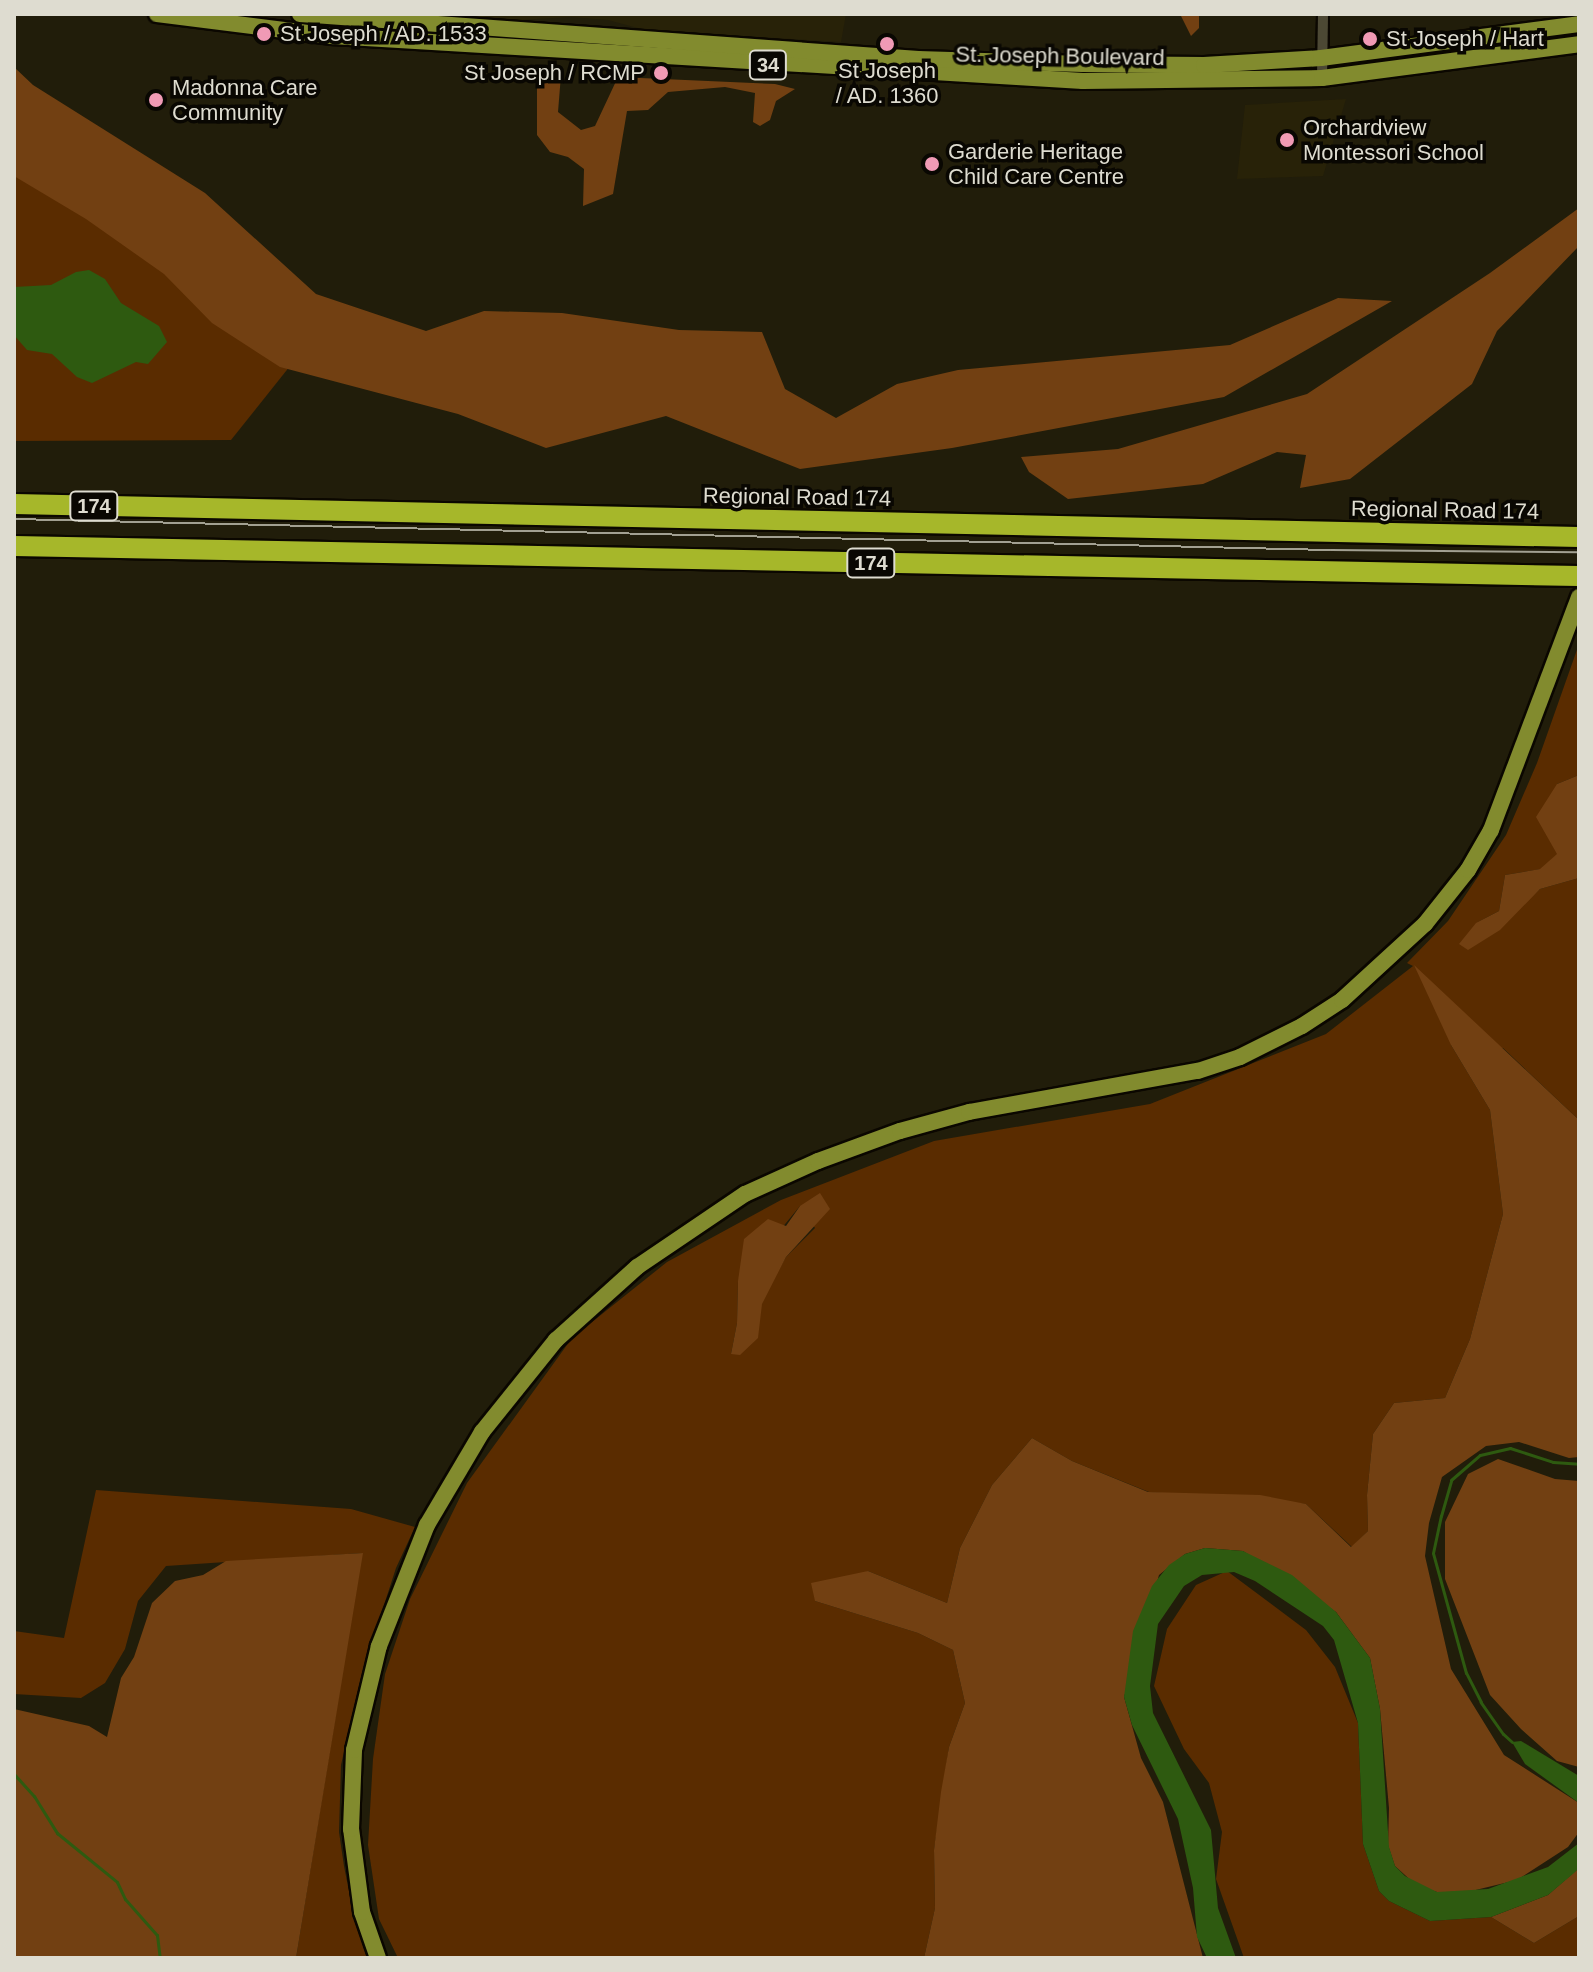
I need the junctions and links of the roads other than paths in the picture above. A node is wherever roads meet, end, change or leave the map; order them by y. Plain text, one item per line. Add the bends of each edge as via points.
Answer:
1 (157, 14) edge
2 (300, 14) edge
3 (1323, 14) edge
4 (218, 18) edge
5 (1579, 24) edge
6 (463, 28) junction
7 (1579, 44) edge
8 (463, 46) junction
9 (1321, 58) junction
10 (918, 66) junction
11 (1083, 73) junction
12 (1322, 78) junction
13 (14, 504) edge
14 (1579, 537) edge
15 (14, 546) edge
16 (1579, 576) edge
17 (1579, 597) edge
18 (378, 1958) edge

1 - 4 main road, St. Joseph Boulevard / 34
2 - 6 main road, St. Joseph Boulevard / 34
3 - 9 street
4 - 8 main road, St. Joseph Boulevard / 34 via 332,36
5 - 9 main road, St. Joseph Boulevard / 34
6 - 8 main road
6 - 10 main road, St. Joseph Boulevard / 34
7 - 12 main road, St. Joseph Boulevard / 34
8 - 10 main road, St. Joseph Boulevard / 34
9 - 11 main road, St. Joseph Boulevard / 34
9 - 12 street
10 - 11 main road, St. Joseph Boulevard / 34
11 - 12 main road, St. Joseph Boulevard / 34
13 - 14 highway, Regional Road 174 / 174
15 - 16 highway, 174
17 - 18 main road via 1491,830 1468,870 1425,924 1342,1000 1240,1057 1198,1071 969,1112 818,1161 745,1194 649,1259 556,1340 482,1432 427,1525 379,1646 354,1750 351,1829 362,1912

